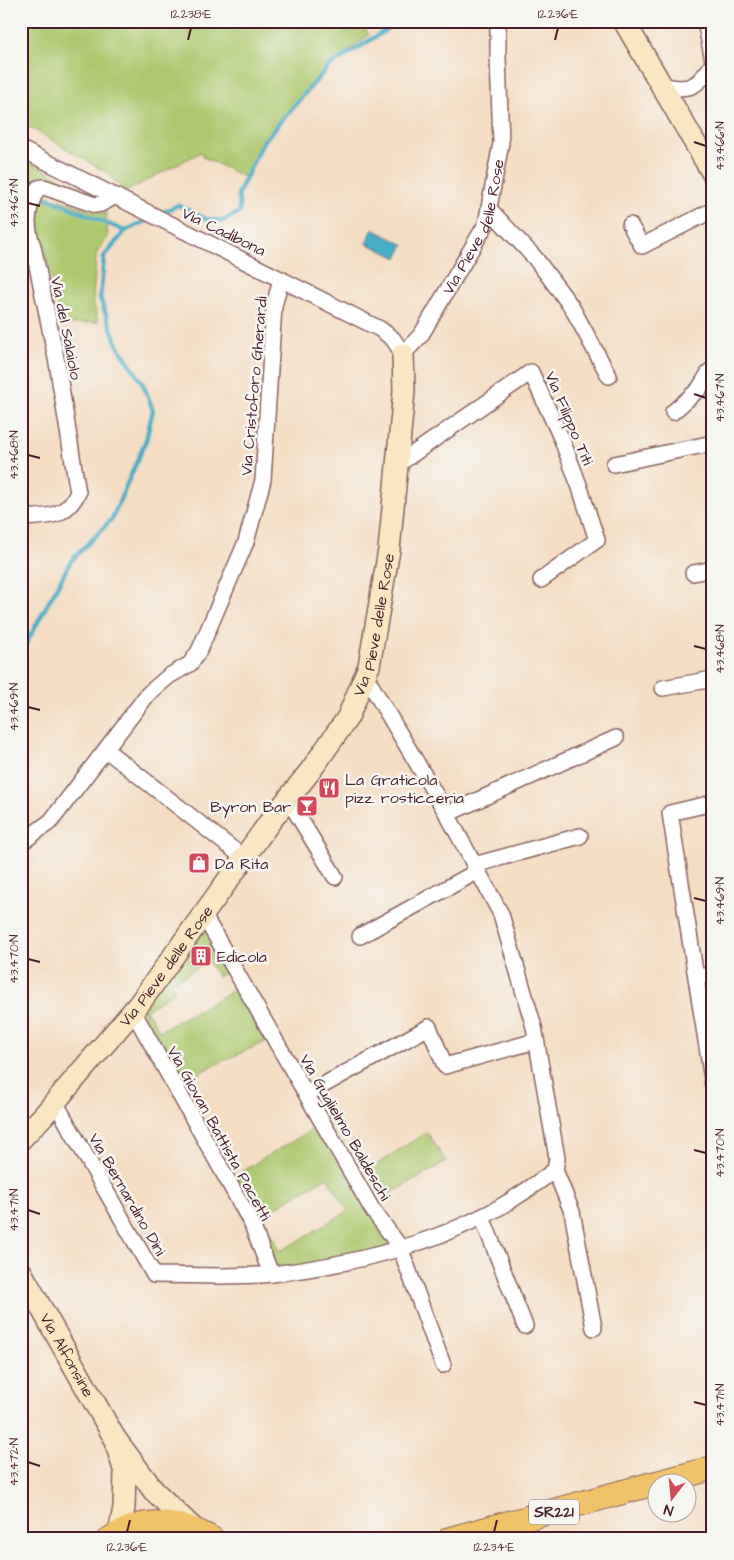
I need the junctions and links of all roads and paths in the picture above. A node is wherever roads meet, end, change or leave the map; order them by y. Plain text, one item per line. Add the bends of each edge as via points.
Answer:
1 (498, 21) edge
2 (624, 21) edge
3 (705, 21) edge
4 (713, 60) edge
5 (713, 64) edge
6 (662, 85) junction
7 (21, 149) edge
8 (713, 174) edge
9 (116, 196) junction
10 (490, 210) junction
11 (713, 210) edge
12 (630, 224) dead end
13 (281, 279) junction
14 (404, 354) junction
15 (713, 370) edge
16 (609, 376) dead end
17 (673, 412) dead end
18 (713, 443) edge
19 (614, 464) dead end
20 (397, 465) junction
21 (21, 518) edge
22 (713, 569) edge
23 (693, 573) dead end
24 (541, 580) dead end
25 (366, 674) junction
26 (713, 679) edge
27 (662, 688) dead end
28 (616, 738) dead end
29 (106, 750) junction
30 (288, 799) junction
31 (713, 803) edge
32 (447, 814) junction
33 (580, 836) dead end
34 (21, 844) edge
35 (244, 858) junction
36 (476, 868) junction
37 (335, 878) dead end
38 (202, 914) junction
39 (360, 936) dead end
40 (713, 975) edge
41 (697, 977) junction
42 (133, 1011) junction
43 (536, 1041) junction
44 (713, 1085) edge
45 (307, 1094) junction
46 (55, 1102) junction
47 (21, 1139) edge
48 (555, 1170) junction
49 (482, 1217) junction
50 (400, 1247) junction
51 (21, 1272) edge
52 (271, 1274) junction
53 (525, 1326) dead end
54 (594, 1328) dead end
55 (443, 1365) dead end
56 (114, 1437) junction
57 (713, 1468) edge
58 (696, 1472) edge
59 (646, 1487) edge
60 (204, 1534) edge
61 (114, 1536) edge
62 (450, 1539) edge

1 - 10 street, Via Pieve delle Rose via 501,143
2 - 6 street
3 - 4 street
5 - 6 street via 695,86 678,89
6 - 8 street
7 - 9 street, Via Cadibona
9 - 13 street, Via Cadibona
9 - 21 street, Via del Salaiolo via 95,205 44,187 38,188 31,203 28,234 56,363 78,493 71,506 60,514
10 - 14 street, Via Pieve delle Rose via 486,224 421,335
10 - 16 street via 534,258 571,306
11 - 12 street via 642,246
13 - 14 street, Via Cadibona via 380,329 393,338
13 - 29 street, Via Cristoforo Gherardi via 274,306 263,480 246,542 190,664 148,694
14 - 20 street, Via Pieve delle Rose
15 - 17 street via 699,389
18 - 19 street
20 - 24 street, Via Filippo Titi via 531,372 562,440 597,540
20 - 25 street, Via Pieve delle Rose via 389,550
22 - 23 street
25 - 30 street, Via Pieve delle Rose via 348,717
25 - 32 street
26 - 27 street
28 - 32 street
29 - 34 street, Via Cristoforo Gherardi via 52,821
29 - 35 street
30 - 35 street, Via Pieve delle Rose
30 - 37 street
31 - 41 street via 670,813
32 - 36 street
33 - 36 street
35 - 38 street, Via Pieve delle Rose
36 - 39 street
36 - 43 street via 501,914
38 - 42 street, Via Pieve delle Rose
38 - 45 street, Via Guglielmo Baldeschi
40 - 41 street
41 - 44 street
42 - 46 street, Via Pieve delle Rose
42 - 52 street, Via Giovan Battista Pacetti via 250,1222
43 - 45 street via 445,1066 429,1027
43 - 48 street via 557,1158
45 - 50 street, Via Guglielmo Baldeschi via 372,1208
46 - 47 street, Via Pieve delle Rose
46 - 52 street, Via Bernardino Dini via 154,1275
48 - 49 street, Via Bernardino Dini
48 - 54 street via 572,1212
49 - 50 street, Via Bernardino Dini via 439,1236
49 - 53 street
50 - 52 street, Via Bernardino Dini via 367,1257
50 - 55 street, Via Guglielmo Baldeschi
51 - 56 street, Via Alfonsine
56 - 60 street, Via Alfonsine via 154,1491
56 - 61 street, Via Alfonsine via 124,1472 124,1508
57 - 58 main road
59 - 62 main road, SR221
60 - 61 main road via 171,1523 150,1523

